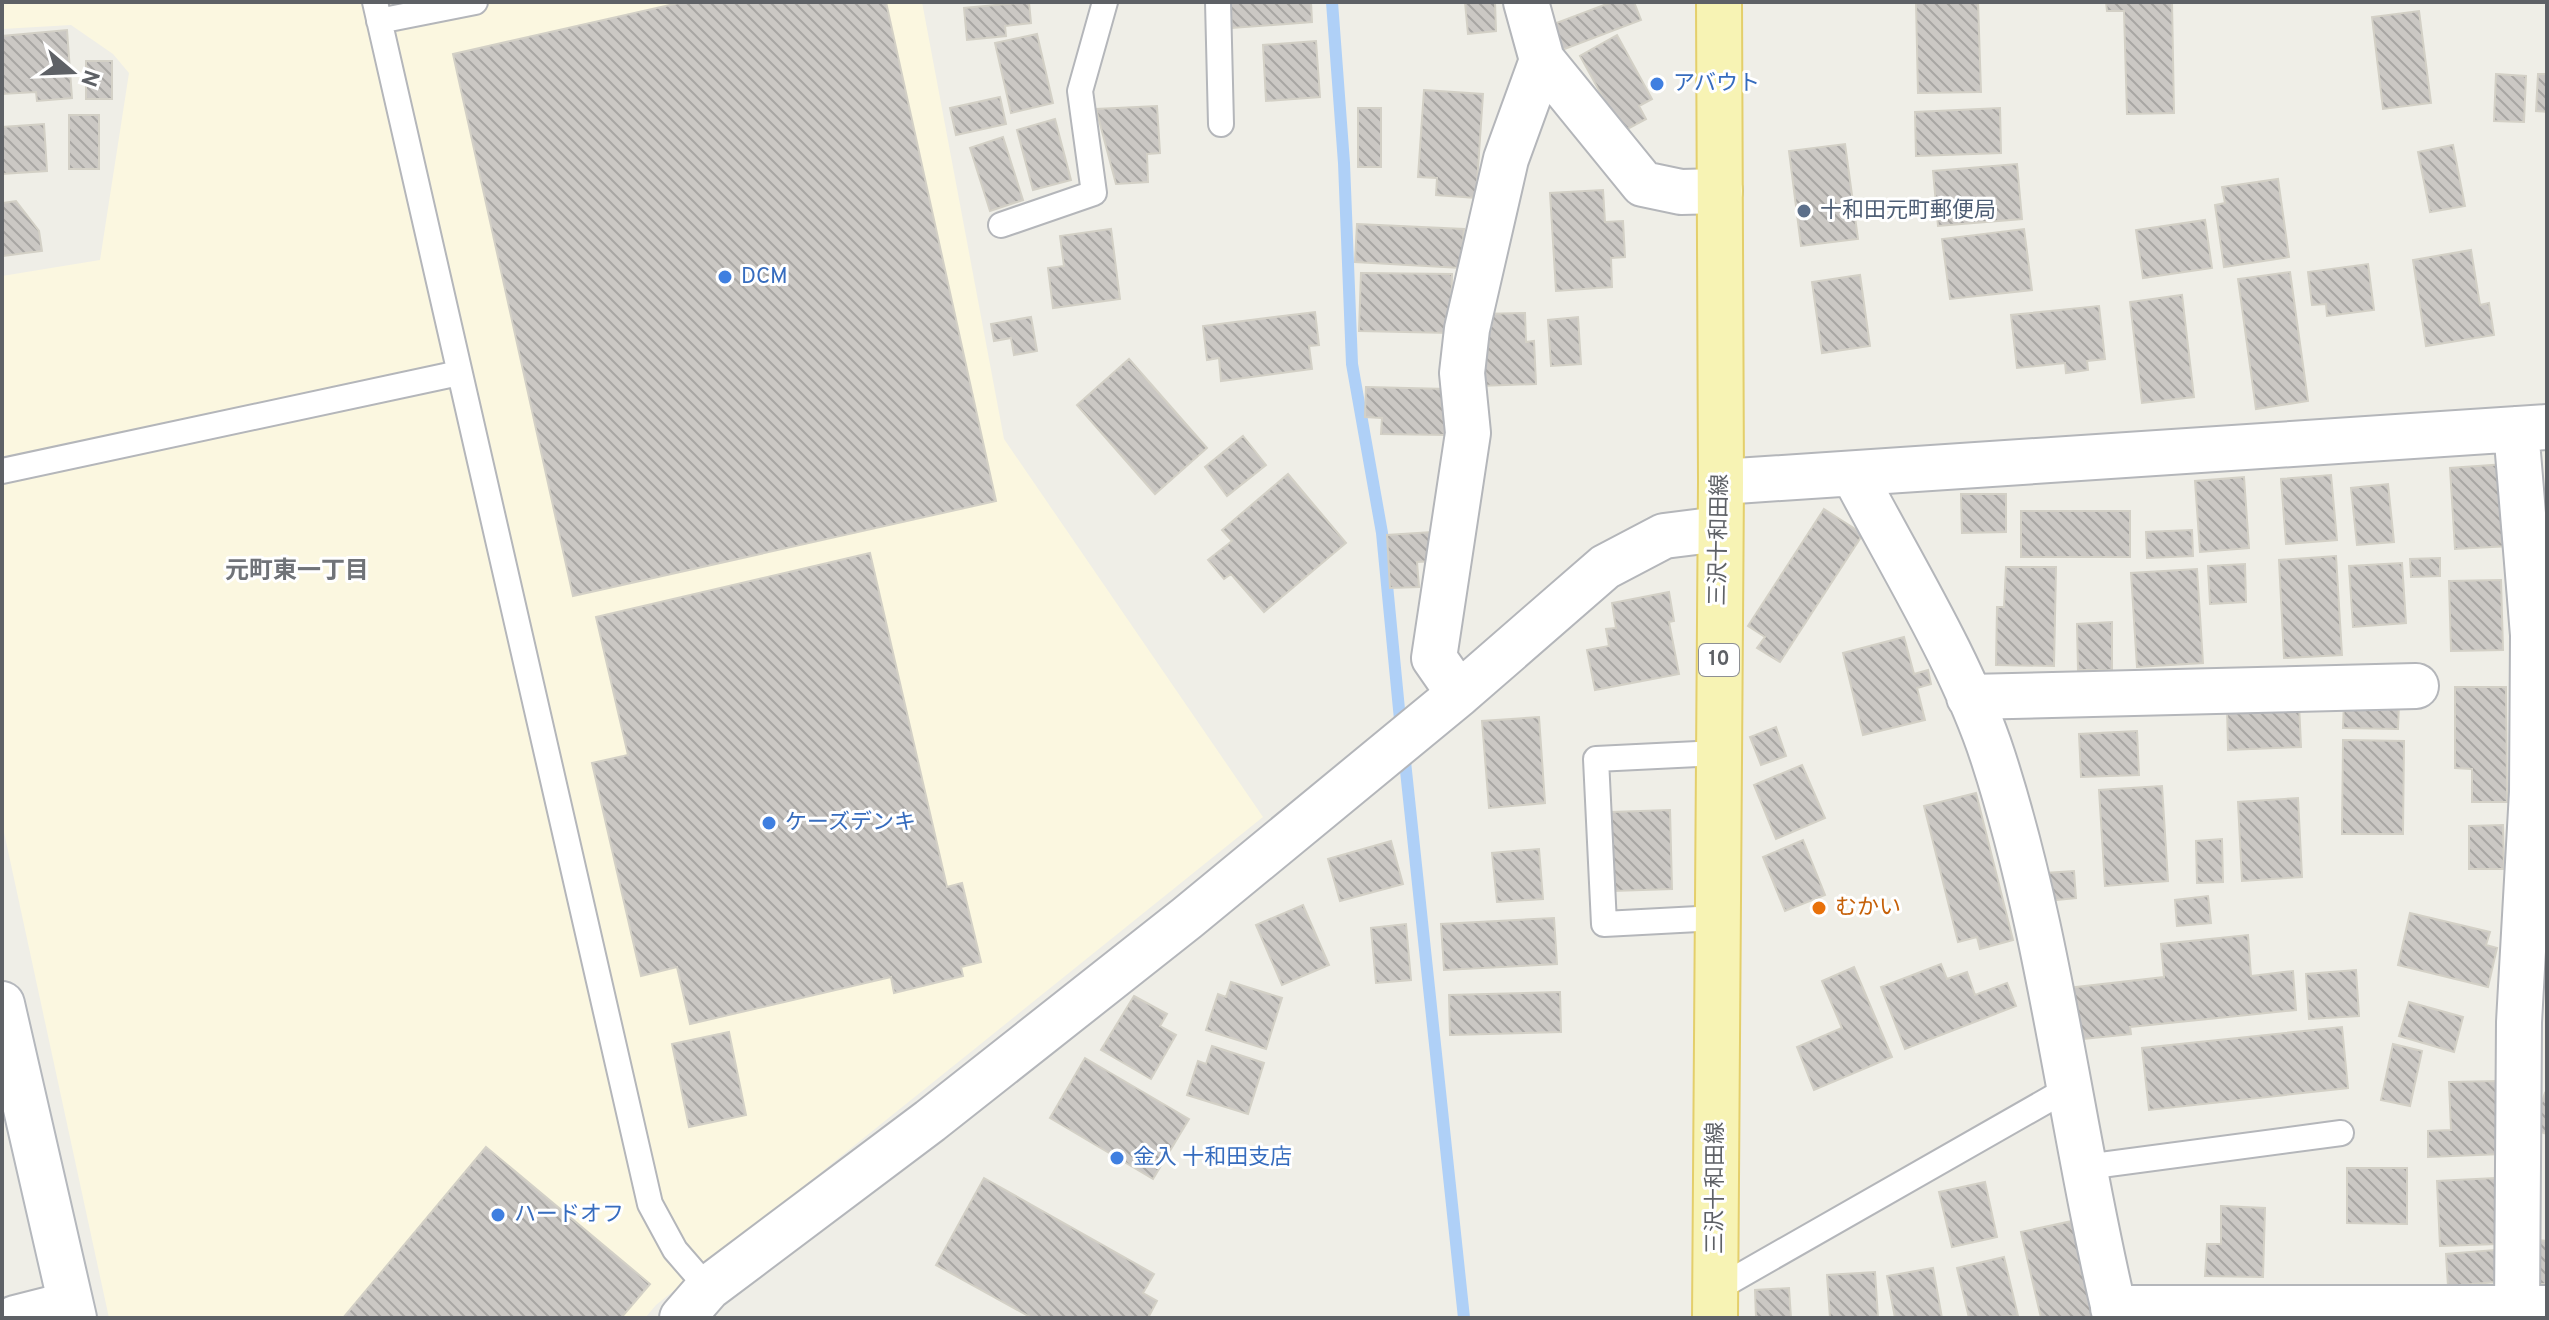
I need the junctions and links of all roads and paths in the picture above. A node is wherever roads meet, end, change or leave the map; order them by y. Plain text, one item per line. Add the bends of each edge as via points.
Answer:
1 (475, 2) edge
2 (1105, 2) edge
3 (1218, 2) edge
4 (1526, 2) edge
5 (1719, 2) edge
6 (377, 12) edge
7 (1542, 60) junction
8 (1221, 124) dead end
9 (1720, 191) junction
10 (1001, 225) dead end
11 (459, 373) junction
12 (2531, 428) edge
13 (2, 471) edge
14 (1854, 475) junction
15 (1721, 482) junction
16 (1720, 529) junction
17 (2416, 686) dead end
18 (1459, 694) junction
19 (1969, 697) junction
20 (1718, 753) junction
21 (2540, 793) edge
22 (1717, 918) junction
23 (2, 1004) edge
24 (2069, 1088) junction
25 (2341, 1133) dead end
26 (2086, 1167) junction
27 (695, 1303) edge
28 (1715, 1304) edge
29 (2532, 1308) edge
30 (51, 1313) edge
31 (2114, 1313) edge
32 (2439, 1313) edge

1 - 6 lane
2 - 10 lane via 1080,91 1094,193
3 - 8 lane
4 - 7 street
5 - 9 main road, 三沢十和田線 / 10
6 - 11 lane
7 - 9 street via 1643,184 1681,192
7 - 18 street via 1506,159 1467,329 1462,373 1468,433 1434,658
9 - 15 main road, 三沢十和田線 / 10
11 - 13 lane
11 - 27 lane via 650,1204
12 - 14 street
12 - 21 street
14 - 15 street
14 - 19 street
15 - 16 main road, 三沢十和田線 / 10
16 - 18 street via 1664,536 1605,567
16 - 20 main road, 三沢十和田線 / 10
17 - 19 street
18 - 27 street via 1162,938
19 - 24 street via 1993,756 2028,887
20 - 22 main road, 三沢十和田線 / 10
20 - 22 lane via 1596,759 1604,924
21 - 29 street via 2519,1022
22 - 28 main road, 三沢十和田線 / 10
23 - 30 street
24 - 26 street
24 - 28 lane
25 - 26 lane
26 - 31 street
29 - 32 street
31 - 32 street

